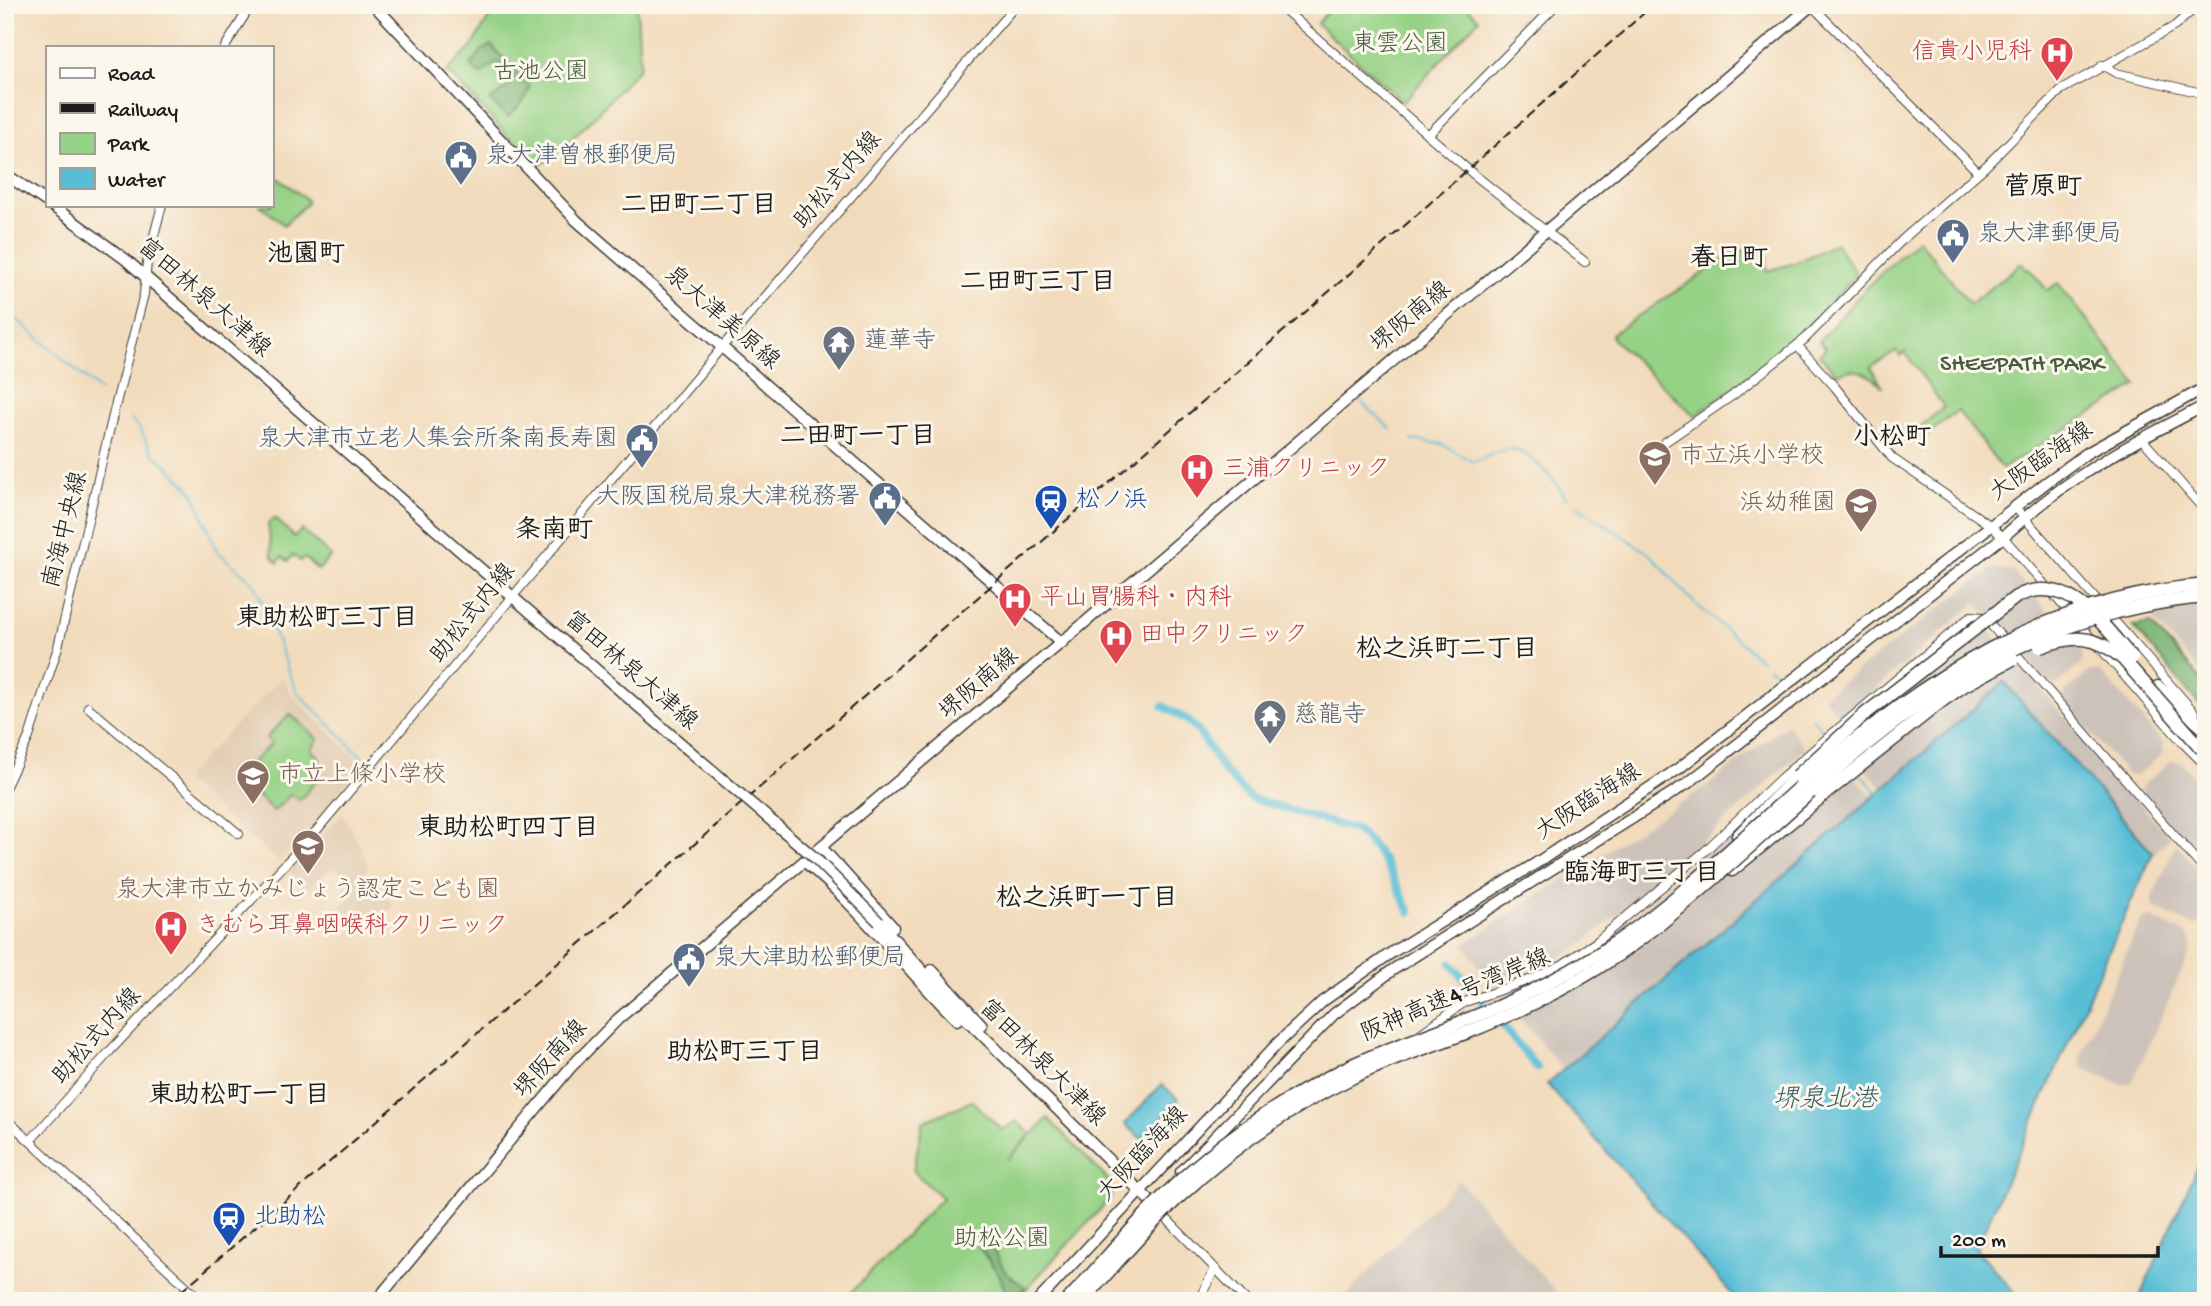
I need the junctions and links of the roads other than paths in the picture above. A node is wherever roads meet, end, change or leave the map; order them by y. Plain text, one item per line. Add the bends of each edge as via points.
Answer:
1 (251, 5) edge
2 (374, 5) edge
3 (1016, 5) edge
4 (1279, 5) edge
5 (1556, 5) edge
6 (2198, 5) edge
7 (1812, 6) edge
8 (226, 46) edge
9 (2102, 65) junction
10 (2206, 94) edge
11 (1428, 135) junction
12 (1978, 172) junction
13 (5, 174) edge
14 (46, 202) edge
15 (52, 206) edge
16 (162, 206) edge
17 (1546, 231) junction
18 (1585, 262) dead end
19 (145, 276) junction
20 (1798, 346) junction
21 (722, 347) junction
22 (2206, 387) edge
23 (2206, 405) edge
24 (2142, 439) junction
25 (1665, 442) dead end
26 (2015, 507) junction
27 (2206, 512) edge
28 (2024, 518) junction
29 (1990, 526) junction
30 (2003, 537) junction
31 (2206, 585) edge
32 (513, 596) junction
33 (2206, 597) edge
34 (1062, 643) junction
35 (88, 707) dead end
36 (2206, 729) edge
37 (2204, 751) edge
38 (2206, 766) edge
39 (5, 788) edge
40 (239, 834) dead end
41 (822, 848) junction
42 (805, 862) junction
43 (2206, 872) edge
44 (1703, 875) junction
45 (1658, 927) junction
46 (1008, 1060) junction
47 (1381, 1069) dead end
48 (5, 1118) edge
49 (30, 1141) junction
50 (1138, 1191) junction
51 (1152, 1203) junction
52 (1215, 1269) junction
53 (202, 1301) edge
54 (376, 1301) edge
55 (1038, 1301) edge
56 (1064, 1301) edge
57 (1082, 1301) edge
58 (1198, 1301) edge
59 (1247, 1301) edge

1 - 8 street
2 - 21 main road, 泉大津美原線 via 577,221
3 - 21 street, 助松式内線
4 - 11 street
5 - 11 street
6 - 9 street via 2175,26
7 - 12 street
7 - 17 main road, 堺阪南線
9 - 10 street via 2116,73
9 - 12 street via 2061,90
11 - 17 street
12 - 20 street via 1902,240
13 - 14 main road, 富田林泉大津線
15 - 19 main road, 富田林泉大津線
16 - 19 street, 南海中央線
17 - 18 street
17 - 34 main road, 堺阪南線
19 - 32 main road, 富田林泉大津線
19 - 39 street, 南海中央線 via 145,294 58,647 29,737
20 - 25 street
20 - 29 street via 1892,458
21 - 32 street, 助松式内線
21 - 34 main road, 泉大津美原線
22 - 26 main road, 大阪臨海線 via 2087,453
23 - 24 main road, 大阪臨海線
24 - 27 street
24 - 28 main road, 大阪臨海線 via 2082,474
26 - 28 street
26 - 29 main road, 大阪臨海線
28 - 30 main road, 大阪臨海線
28 - 36 street
29 - 30 street
29 - 50 main road, 大阪臨海線 via 1678,769 1323,1000
30 - 38 street
30 - 51 main road, 大阪臨海線 via 1688,783 1394,969 1334,1014
31 - 44 highway, 阪神高速4号湾岸線, bridge via 2153,592 2082,610 2014,637 1946,673 1852,742
32 - 46 main road, 富田林泉大津線, bridge via 815,858
32 - 49 street, 助松式内線 via 317,830
33 - 45 highway, 阪神高速4号湾岸線, bridge via 2090,620 2023,646 1953,682 1860,751
34 - 41 main road, 堺阪南線
35 - 40 street
36 - 44 highway, bridge via 2158,687 2074,598 2052,591 2029,592 2016,597 1865,714 1771,802
37 - 45 highway, bridge via 2109,648 2085,639 2052,643 1986,673 1943,700
41 - 42 main road, 堺阪南線
41 - 46 main road via 1007,1051
42 - 46 main road via 853,906 958,1020 986,1047
42 - 54 main road, 堺阪南線 via 588,1048
43 - 47 street via 1984,617 1971,616 1597,942 1532,979 1472,1000 1422,1032
44 - 56 highway, 阪神高速4号湾岸線, bridge via 1618,941 1558,978 1349,1067 1270,1112 1169,1191
45 - 57 highway, 阪神高速4号湾岸線, bridge via 1534,1004 1355,1076 1277,1120 1178,1198
46 - 50 main road, 富田林泉大津線
48 - 49 street
49 - 53 street
50 - 51 main road, 富田林泉大津線
50 - 55 main road, 大阪臨海線
51 - 52 street
51 - 56 main road, 大阪臨海線
52 - 58 street
52 - 59 street

